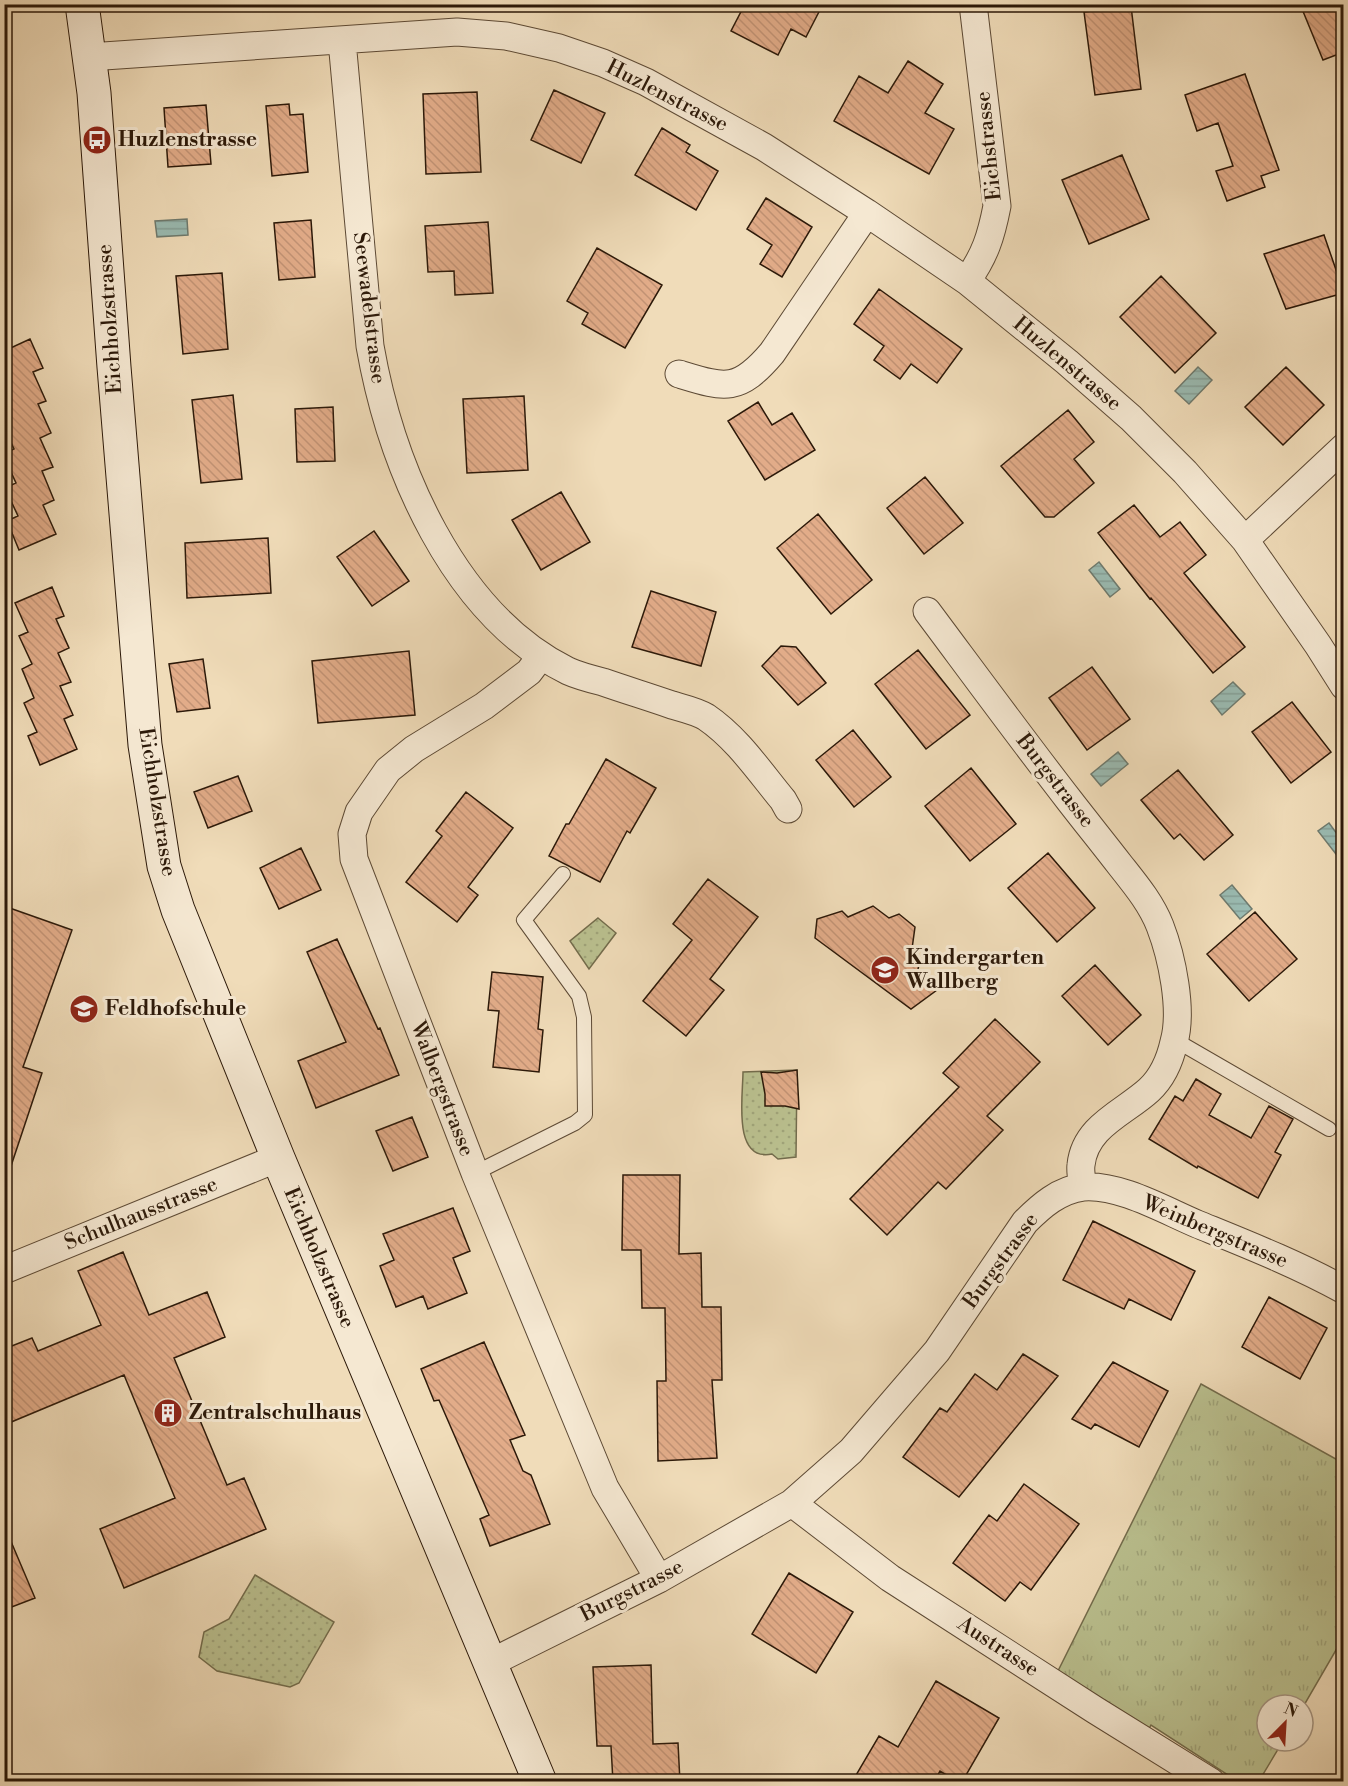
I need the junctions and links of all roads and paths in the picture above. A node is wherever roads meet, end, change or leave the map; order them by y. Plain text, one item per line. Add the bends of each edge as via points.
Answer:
1 (82, 4) edge
2 (974, 4) edge
3 (342, 41) junction
4 (88, 57) junction
5 (867, 213) junction
6 (967, 281) junction
7 (679, 374) dead end
8 (1344, 447) edge
9 (1245, 540) junction
10 (927, 611) dead end
11 (541, 656) junction
12 (1344, 686) edge
13 (788, 809) dead end
14 (563, 874) dead end
15 (1175, 1040) junction
16 (1329, 1129) dead end
17 (278, 1158) junction
18 (475, 1173) junction
19 (1083, 1187) junction
20 (4, 1270) edge
21 (1344, 1290) edge
22 (792, 1503) junction
23 (659, 1579) junction
24 (490, 1664) junction
25 (540, 1782) edge
26 (1211, 1782) edge

1 - 4 street, Eichholzstrasse
2 - 6 street, Eichstrasse via 997,206 992,236
3 - 4 street, Huzlenstrasse
3 - 5 street, Huzlenstrasse via 457,32 506,36 559,48 646,82 764,147
3 - 11 street, Seewadelstrasse via 370,345 390,431 442,546 472,591 508,630
4 - 17 street, Eichholzstrasse via 94,93 145,745 164,866
5 - 6 street, Huzlenstrasse
5 - 7 street via 758,370 739,383 716,385
6 - 9 street, Huzlenstrasse via 1131,418
8 - 9 street
9 - 12 street, Huzlenstrasse
10 - 15 street, Burgstrasse via 1030,751 1144,895 1160,925 1169,957 1177,1015
11 - 13 street, Seewadelstrasse via 571,672 704,716 730,736
11 - 18 street, Walbergstrasse via 529,672 484,706 414,749 388,770 359,812 352,834 354,859
14 - 18 lane via 524,920 579,996 585,1017 585,1114 575,1124
15 - 16 lane
15 - 19 street, Burgstrasse via 1168,1062 1149,1090 1093,1134 1081,1165
17 - 20 street, Schulhausstrasse
17 - 24 street, Eichholzstrasse
18 - 23 street, Walbergstrasse via 605,1488
19 - 21 street, Weinbergstrasse via 1133,1197
19 - 22 street, Burgstrasse via 1060,1194 1025,1222 937,1352 851,1451
22 - 23 street, Burgstrasse
22 - 26 street, Austrasse via 890,1578
23 - 24 street, Burgstrasse
24 - 25 street, Eichholzstrasse

